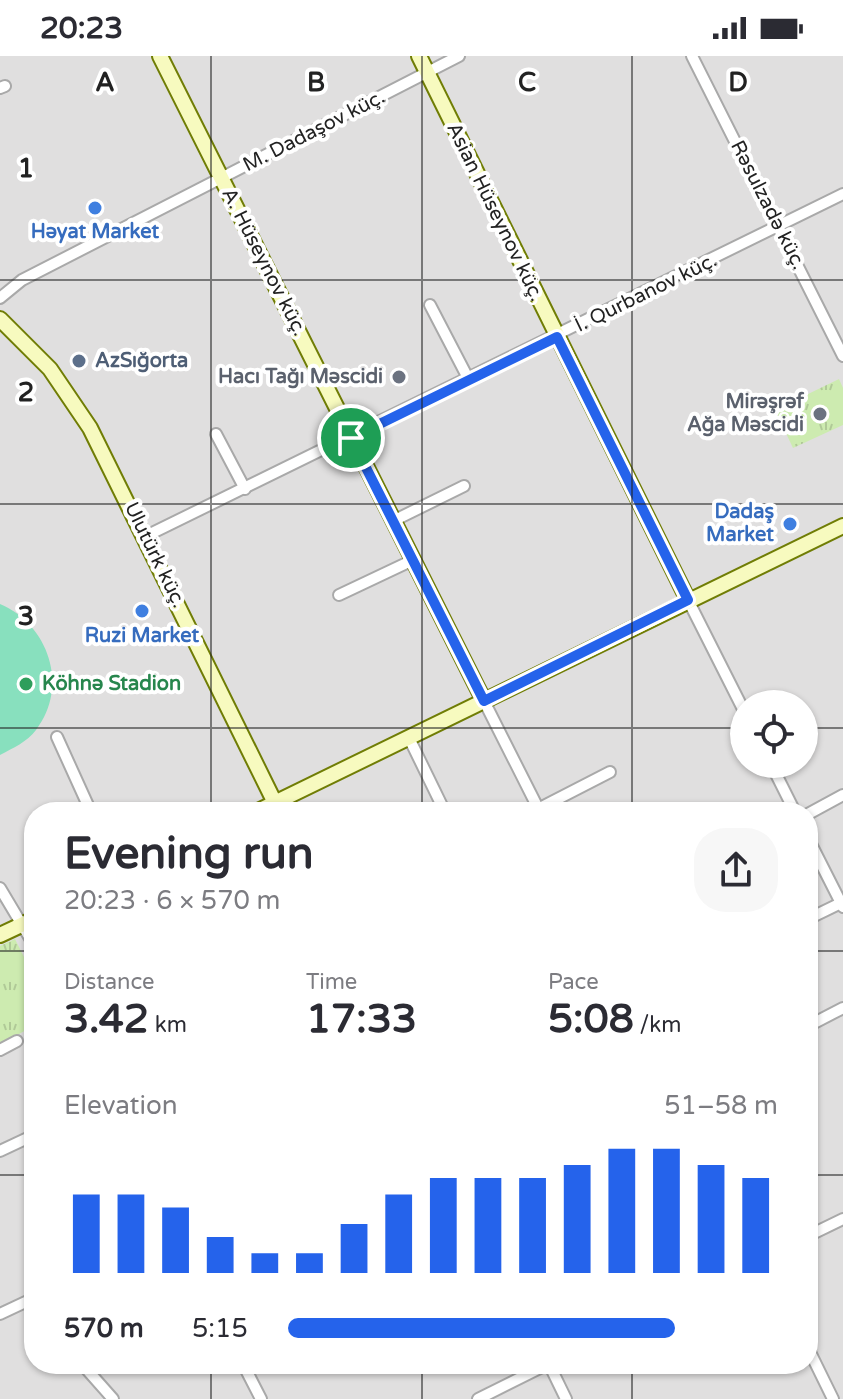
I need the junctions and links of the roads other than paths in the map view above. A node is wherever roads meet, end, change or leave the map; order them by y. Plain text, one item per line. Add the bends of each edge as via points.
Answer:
1 (160, 56) edge
2 (419, 56) edge
3 (459, 56) edge
4 (692, 56) edge
5 (427, 73) junction
6 (221, 178) junction
7 (843, 194) edge
8 (780, 228) junction
9 (0, 298) edge
10 (430, 305) dead end
11 (0, 319) edge
12 (557, 337) junction
13 (843, 356) edge
14 (469, 380) junction
15 (216, 434) dead end
16 (351, 438) junction
17 (464, 486) dead end
18 (245, 489) junction
19 (393, 521) junction
20 (843, 526) edge
21 (146, 536) junction
22 (413, 560) junction
23 (339, 595) dead end
24 (688, 600) junction
25 (733, 690) edge
26 (484, 701) junction
27 (57, 737) dead end
28 (409, 738) junction
29 (610, 772) dead end
30 (778, 778) edge
31 (843, 795) edge
32 (84, 802) edge
33 (275, 802) edge
34 (287, 802) edge
35 (440, 802) edge
36 (534, 802) edge
37 (555, 802) edge
38 (790, 802) edge
39 (818, 809) edge
40 (818, 857) edge
41 (0, 888) edge
42 (842, 904) edge
43 (818, 915) edge
44 (24, 916) edge
45 (24, 923) edge
46 (0, 935) edge
47 (843, 1008) edge
48 (818, 1021) edge
49 (17, 1041) dead end
50 (0, 1050) edge
51 (24, 1140) edge
52 (0, 1151) edge
53 (843, 1219) edge
54 (818, 1231) edge
55 (24, 1303) edge
56 (0, 1314) edge
57 (818, 1368) edge
58 (91, 1374) edge
59 (248, 1374) edge
60 (528, 1374) edge
61 (553, 1374) edge
62 (113, 1399) edge
63 (261, 1399) edge
64 (478, 1399) edge
65 (566, 1399) edge
66 (833, 1399) edge

1 - 6 street, A. Hüseynov küç.
2 - 5 street, Asian Hüseynov küç.
3 - 5 street, M. Dadaşov küç.
4 - 8 street, Rəsulzadə küç.
5 - 6 street, M. Dadaşov küç.
5 - 12 street, Asian Hüseynov küç.
6 - 9 street, M. Dadaşov küç. via 22,280
6 - 16 street, A. Hüseynov küç.
7 - 8 street, İ. Qurbanov küç.
8 - 12 street, İ. Qurbanov küç.
8 - 13 street, Rəsulzadə küç.
10 - 14 street
11 - 21 street, Ulutürk küç. via 69,395
12 - 14 street, İ. Qurbanov küç.
12 - 24 street, Asian Hüseynov küç.
14 - 16 street, İ. Qurbanov küç.
15 - 18 street
16 - 18 street, İ. Qurbanov küç.
16 - 19 street, A. Hüseynov küç.
17 - 19 street
18 - 21 street, İ. Qurbanov küç.
19 - 22 street, A. Hüseynov küç.
20 - 24 street
21 - 33 street, Ulutürk küç.
22 - 23 street
22 - 26 street, A. Hüseynov küç.
24 - 25 street, Asian Hüseynov küç.
24 - 26 street
26 - 28 street
26 - 36 street, A. Hüseynov küç.
27 - 32 street
28 - 34 street
28 - 35 street
29 - 37 street
30 - 38 street
31 - 39 street
40 - 42 street
41 - 44 street
42 - 43 street
45 - 46 street
47 - 48 street
49 - 50 street
51 - 52 street
53 - 54 street
55 - 56 street
57 - 66 street
58 - 62 street
59 - 63 street
60 - 64 street
61 - 65 street

